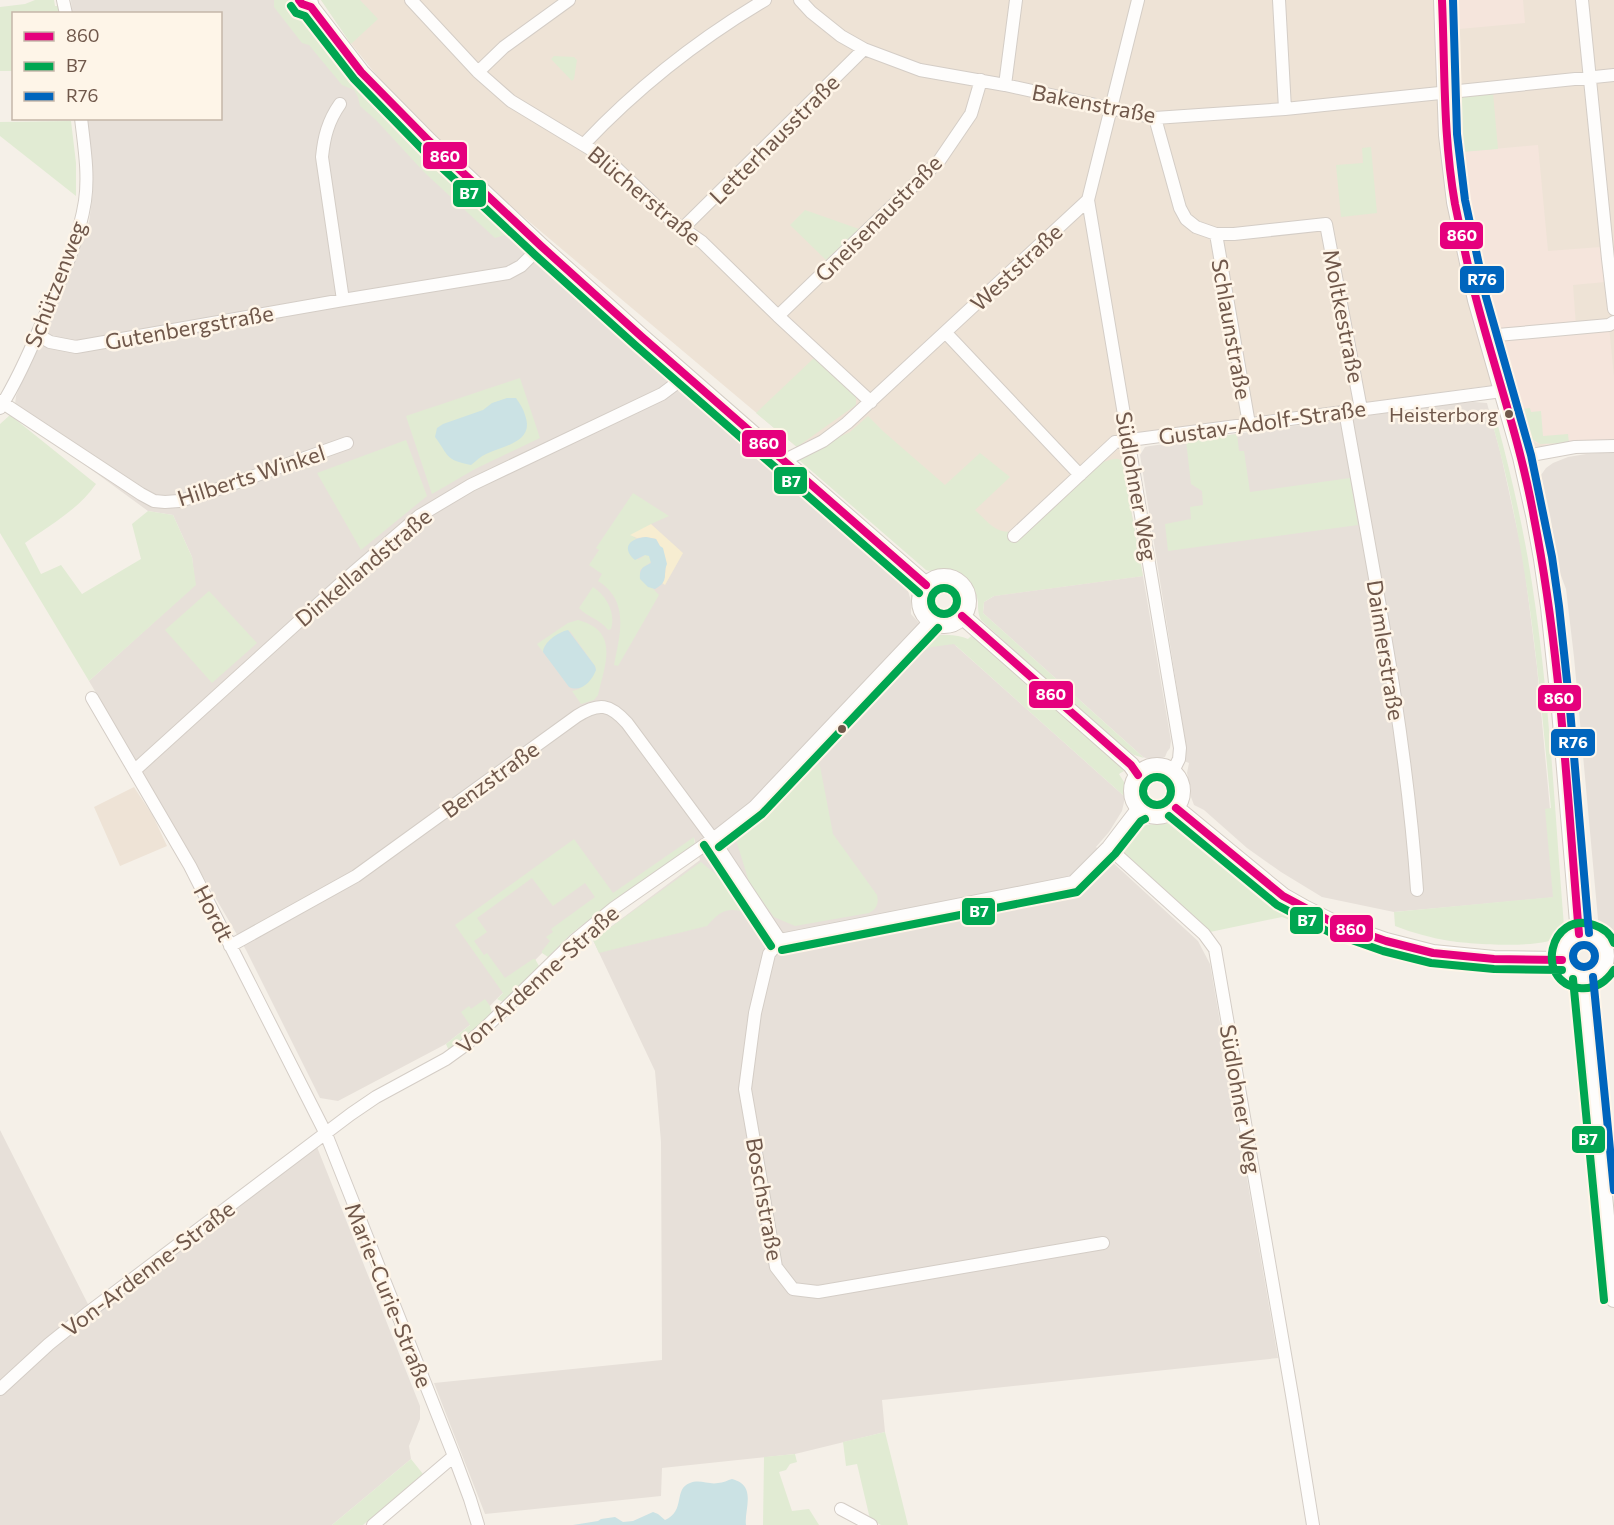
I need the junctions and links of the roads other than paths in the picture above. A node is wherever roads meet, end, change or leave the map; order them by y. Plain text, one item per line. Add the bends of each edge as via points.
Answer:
1 (411, 0) edge
2 (569, 0) edge
3 (765, 0) edge
4 (800, 0) edge
5 (1016, 0) edge
6 (1138, 0) edge
7 (1279, 0) edge
8 (1442, 0) edge
9 (1582, 0) edge
10 (306, 2) edge
11 (864, 49) junction
12 (478, 72) junction
13 (1614, 75) edge
14 (1589, 77) junction
15 (981, 80) junction
16 (1005, 85) junction
17 (1445, 92) junction
18 (340, 104) dead end
19 (1112, 108) junction
20 (1285, 109) junction
21 (1155, 118) junction
22 (81, 120) edge
23 (584, 144) junction
24 (1088, 200) junction
25 (1608, 201) edge
26 (683, 228) junction
27 (1216, 234) junction
28 (541, 246) junction
29 (343, 300) junction
30 (1614, 309) edge
31 (778, 316) junction
32 (1614, 322) edge
33 (946, 333) junction
34 (38, 335) junction
35 (1486, 336) junction
36 (684, 374) junction
37 (1502, 391) junction
38 (871, 402) junction
39 (1, 404) edge
40 (1361, 409) junction
41 (1346, 411) junction
42 (1249, 424) junction
43 (1129, 440) junction
44 (347, 443) dead end
45 (1614, 446) edge
46 (1521, 457) junction
47 (783, 461) junction
48 (1080, 475) junction
49 (1014, 536) dead end
50 (926, 585) junction
51 (963, 616) junction
52 (930, 621) junction
53 (92, 698) dead end
54 (135, 770) junction
55 (1173, 771) junction
56 (1138, 775) junction
57 (1176, 808) junction
58 (1140, 810) junction
59 (713, 839) junction
60 (1108, 847) junction
61 (1417, 890) dead end
62 (1579, 934) junction
63 (780, 940) junction
64 (230, 946) junction
65 (1610, 953) edge
66 (1562, 960) junction
67 (1583, 978) junction
68 (326, 1134) junction
69 (1103, 1243) dead end
70 (1614, 1299) edge
71 (0, 1389) edge
72 (453, 1456) junction
73 (841, 1509) dead end
74 (373, 1525) edge
75 (478, 1525) edge
76 (872, 1525) edge
77 (1313, 1525) edge

1 - 12 street, Blücherstraße
2 - 12 street via 504,47
3 - 23 street via 671,64 610,116
4 - 11 street, Bakenstraße via 841,36
5 - 16 street
6 - 19 street
7 - 20 street
8 - 17 street
9 - 14 street
10 - 28 street via 361,72
11 - 15 street, Bakenstraße via 920,70
11 - 26 street, Letterhausstraße
12 - 23 street, Blücherstraße via 511,101
13 - 14 street, Bakenstraße
14 - 17 street, Bakenstraße
14 - 25 street
15 - 16 street, Bakenstraße
15 - 31 street, Gneisenaustraße via 971,114 939,161
16 - 19 street, Bakenstraße
17 - 20 street, Bakenstraße
17 - 35 street via 1455,202
18 - 29 street via 329,122 322,157
19 - 21 street, Bakenstraße
19 - 24 street
20 - 21 street, Bakenstraße
21 - 27 street via 1180,208 1196,227
22 - 34 street, Schützenweg via 85,200 74,245
23 - 26 street, Blücherstraße via 607,159
24 - 33 street, Weststraße
24 - 43 street, Südlohner Weg
25 - 30 street
26 - 31 street, Blücherstraße
27 - 40 street, Moltkestraße via 1326,224
27 - 42 street, Schlaunstraße
28 - 29 street, Gutenbergstraße via 508,273
28 - 36 street
29 - 34 street, Gutenbergstraße via 76,347 50,342
31 - 38 street, Blücherstraße
32 - 35 street
33 - 38 street, Weststraße
33 - 48 street
34 - 39 street, Schützenweg
35 - 37 street
36 - 47 street
36 - 54 street, Dinkellandstraße via 662,394 471,485 419,516
37 - 40 street, Gustav-Adolf-Straße
37 - 46 street
38 - 47 street, Weststraße via 823,441
39 - 44 street, Hilberts Winkel via 154,501 179,501 204,494
40 - 41 street, Gustav-Adolf-Straße
41 - 42 street, Gustav-Adolf-Straße
41 - 61 street, Daimlerstraße via 1398,718
42 - 43 street, Gustav-Adolf-Straße
43 - 48 street, Gustav-Adolf-Straße via 1115,442
43 - 55 street, Südlohner Weg via 1180,748
45 - 46 street via 1575,447
46 - 62 street via 1549,607
47 - 50 street
48 - 49 street, Gustav-Adolf-Straße
50 - 51 street via 938,578 959,583 968,603
50 - 52 street via 920,600 924,616
51 - 52 street via 944,626
51 - 56 street
52 - 59 street, Von-Ardenne-Straße via 754,807
53 - 54 street, Hordt
54 - 64 street, Hordt
55 - 56 street via 1155,766
55 - 57 street via 1183,793
56 - 58 street via 1132,793
57 - 58 street via 1162,816
57 - 66 street via 1283,896 1340,926 1433,953
58 - 60 street
59 - 63 street
59 - 64 street, Benzstraße via 627,723 608,707 597,707 577,716 356,876
59 - 68 street, Von-Ardenne-Straße via 574,941 464,1046 376,1097
60 - 63 street via 1073,882
60 - 77 street, Südlohner Weg via 1204,934 1215,949
62 - 65 street via 1594,936
62 - 66 street via 1565,944
63 - 69 street, Boschstraße via 769,954 755,1013 745,1089 776,1267 793,1289 818,1292
64 - 68 street, Hordt
65 - 67 street via 1598,974
66 - 67 street via 1570,973
67 - 70 street
68 - 71 street, Von-Ardenne-Straße via 89,1312
68 - 72 street, Marie-Curie-Straße
72 - 74 street
72 - 75 street, Marie-Curie-Straße
73 - 76 street

